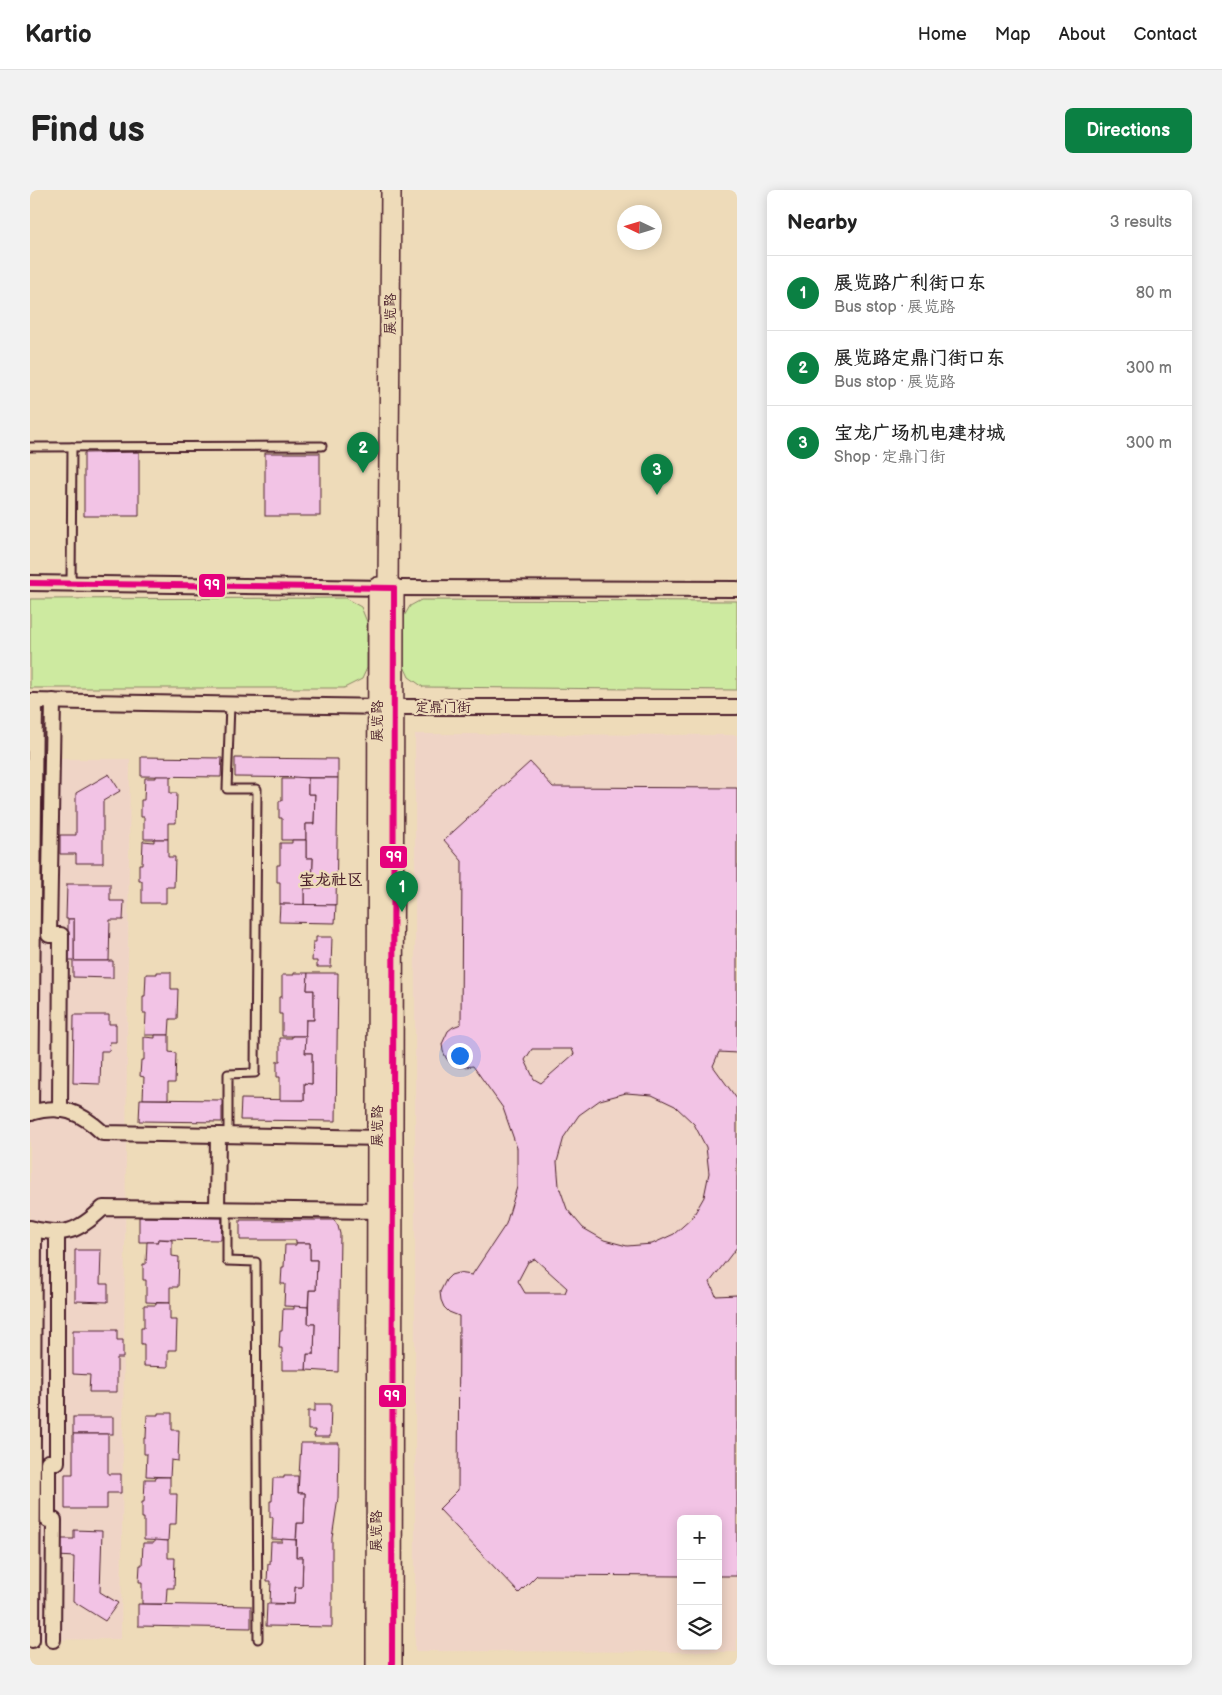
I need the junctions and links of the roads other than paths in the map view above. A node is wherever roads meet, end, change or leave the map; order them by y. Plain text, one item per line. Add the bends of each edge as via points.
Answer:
1 (391, 190) edge
2 (322, 446) dead end
3 (30, 447) edge
4 (72, 447) junction
5 (30, 583) edge
6 (71, 584) junction
7 (387, 588) junction
8 (737, 588) edge
9 (32, 701) edge
10 (52, 701) junction
11 (230, 704) junction
12 (385, 707) junction
13 (737, 707) edge
14 (60, 1110) junction
15 (30, 1113) edge
16 (223, 1135) junction
17 (385, 1138) junction
18 (222, 1209) junction
19 (384, 1211) junction
20 (32, 1229) edge
21 (57, 1232) junction
22 (258, 1639) dead end
23 (32, 1640) dead end
24 (53, 1640) dead end
25 (376, 1665) edge
26 (392, 1665) edge

1 - 7 street, 展览路
2 - 4 lane
3 - 4 lane
4 - 6 lane
5 - 6 street
6 - 7 street
7 - 8 street
7 - 12 street, 展览路
9 - 10 street, 定鼎门街
9 - 15 street
10 - 11 street, 定鼎门街
10 - 14 street via 49,935 61,936
11 - 12 street, 定鼎门街
11 - 16 lane via 227,789 257,788 255,1073 228,1074
12 - 13 street, 定鼎门街
12 - 17 street, 展览路
14 - 15 street
14 - 16 street via 88,1119 103,1133
16 - 17 street
16 - 18 street
17 - 19 street, 展览路
18 - 19 street
18 - 21 street via 103,1208 88,1223
18 - 22 lane via 227,1260 256,1262
19 - 25 street, 展览路
19 - 26 street, 展览路
20 - 21 street
20 - 23 street
21 - 24 street via 57,1462 48,1462 48,1520 54,1520

